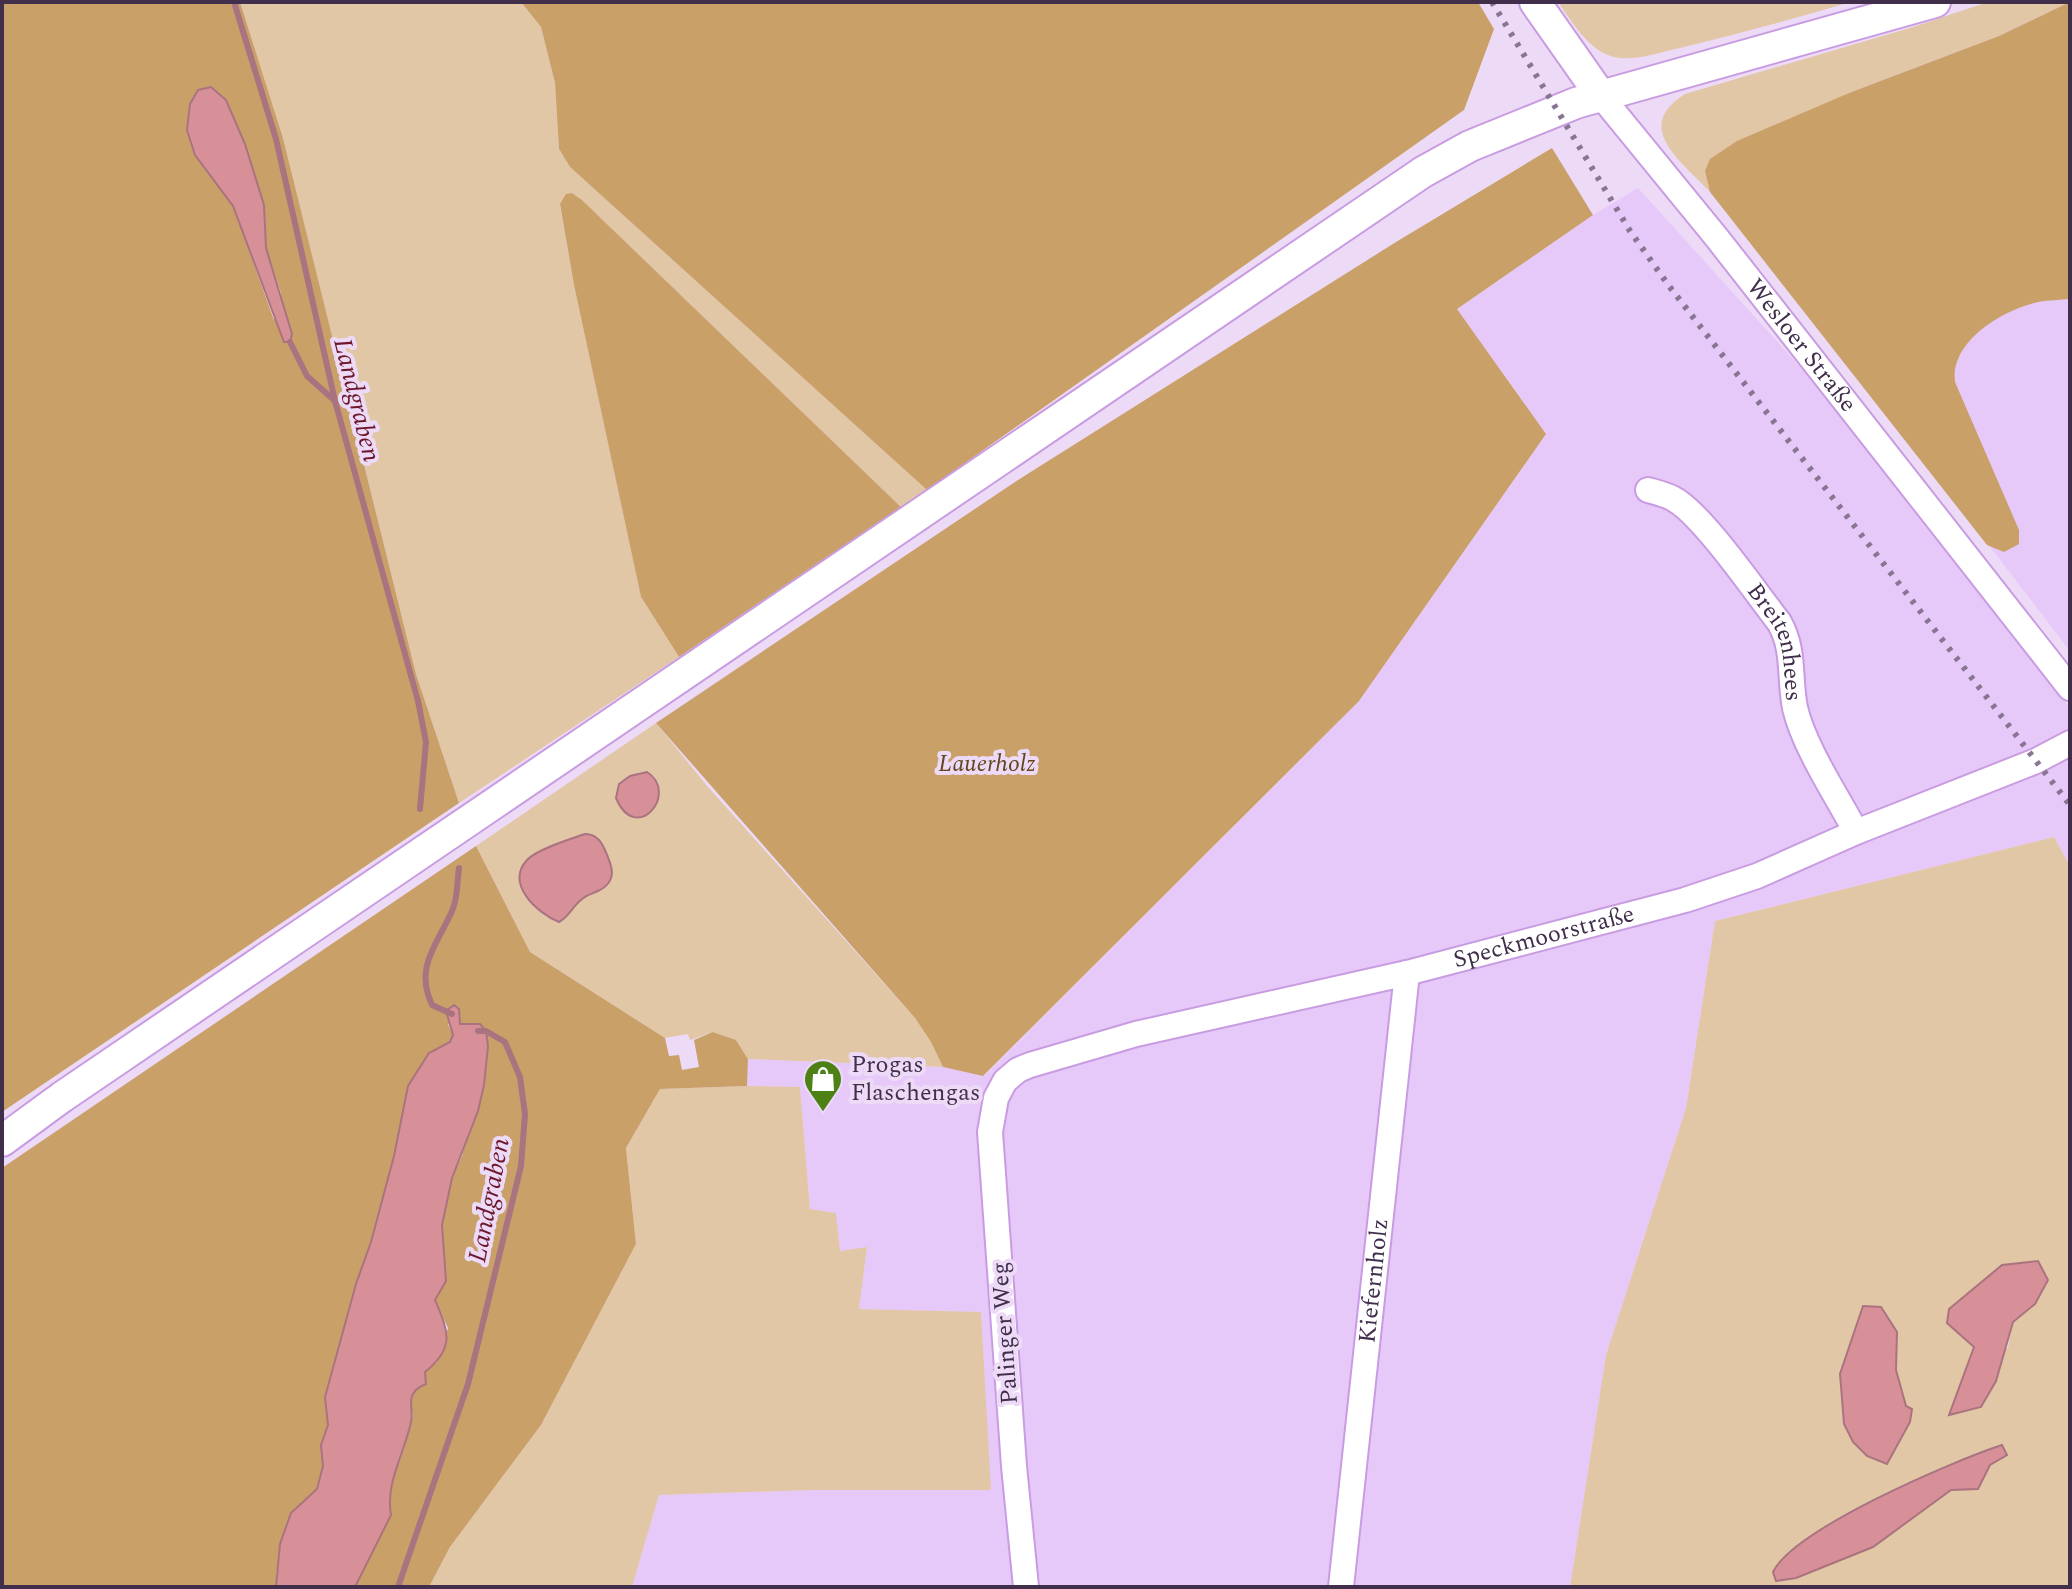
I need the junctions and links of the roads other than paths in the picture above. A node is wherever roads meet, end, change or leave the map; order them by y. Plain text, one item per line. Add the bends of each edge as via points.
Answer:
1 (1535, 2) edge
2 (1935, 2) edge
3 (1601, 96) junction
4 (1648, 490) dead end
5 (2070, 688) edge
6 (2070, 743) edge
7 (1856, 832) junction
8 (1407, 973) junction
9 (1005, 1081) joint
10 (2, 1141) edge
11 (1026, 1587) edge
12 (1341, 1587) edge

1 - 3 main road, Wesloer Straße
2 - 3 main road
3 - 5 street, Wesloer Straße
3 - 10 main road via 1505,130 1423,172
4 - 7 street, Breitenhees via 1685,507 1779,622 1787,636 1795,707 1804,733
6 - 7 street, Speckmoorstraße
7 - 8 street, Speckmoorstraße via 1757,876 1685,900
8 - 9 street, Speckmoorstraße via 1071,1051 1018,1070
8 - 12 street, Kiefernholz
9 - 11 street, Palinger Weg via 990,1132

